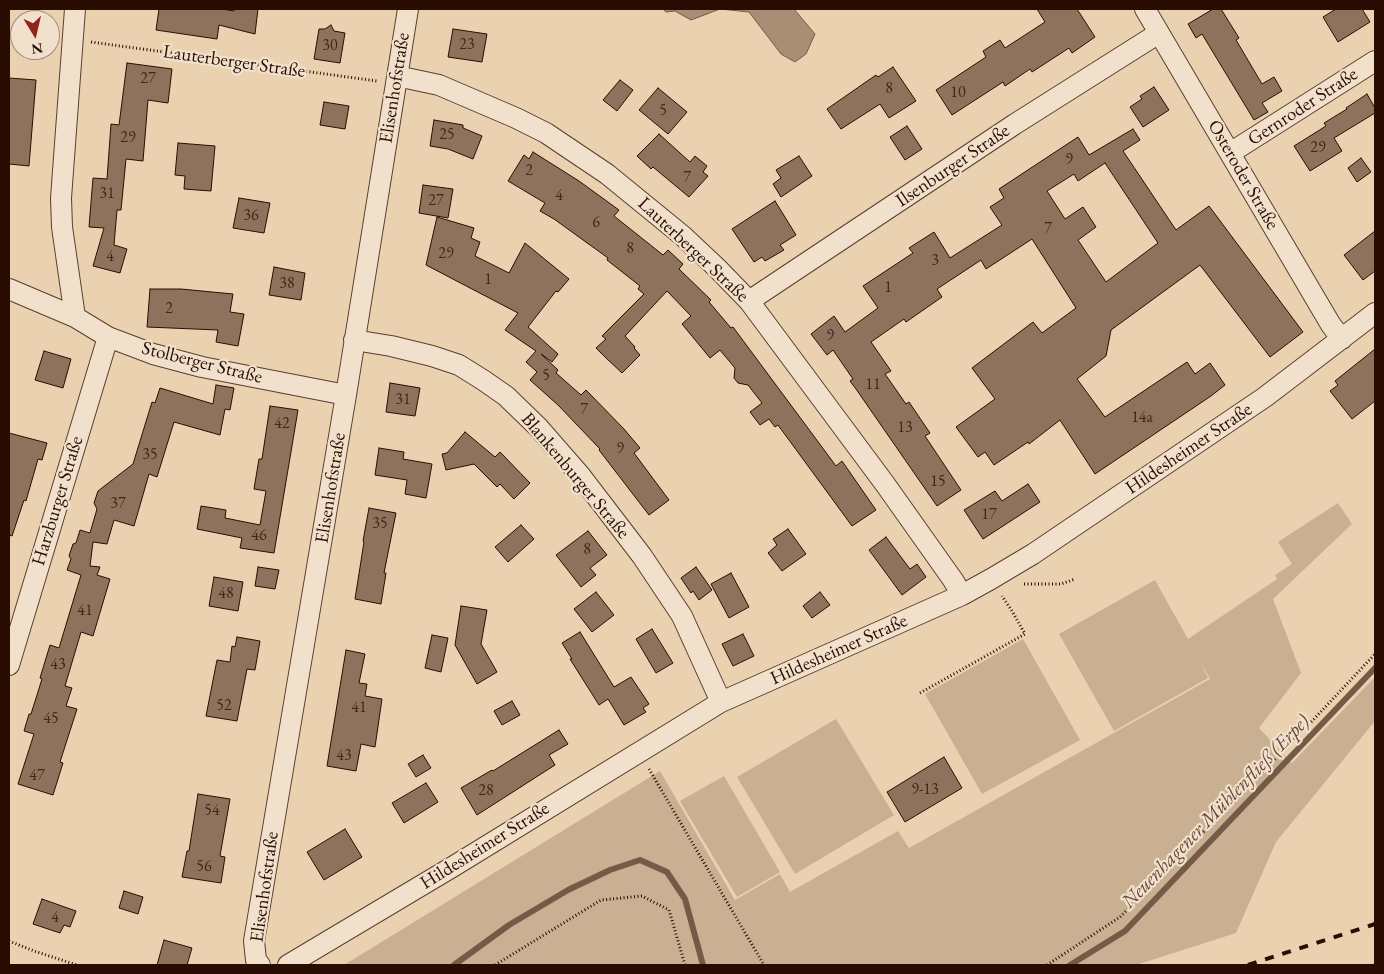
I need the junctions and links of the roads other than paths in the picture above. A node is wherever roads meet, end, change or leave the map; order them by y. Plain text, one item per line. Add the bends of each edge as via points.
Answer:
1 (75, 9) edge
2 (408, 9) edge
3 (1145, 9) edge
4 (1159, 33) junction
5 (1375, 60) edge
6 (397, 80) junction
7 (1230, 153) junction
8 (9, 289) edge
9 (749, 301) junction
10 (1375, 313) edge
11 (75, 317) junction
12 (108, 337) junction
13 (1342, 339) junction
14 (354, 340) junction
15 (346, 395) junction
16 (962, 595) junction
17 (9, 665) edge
18 (721, 702) junction
19 (260, 965) edge
20 (288, 965) edge

1 - 11 street via 61,198
2 - 6 street, Elisenhofstraße
3 - 4 street, Osteroder Straße
4 - 7 street, Osteroder Straße
4 - 9 street, Ilsenburger Straße via 1015,124
5 - 7 street, Gernroder Straße
6 - 9 street, Lauterberger Straße via 439,85 546,133 607,174 683,236
6 - 14 street, Elisenhofstraße
7 - 13 street, Osteroder Straße
8 - 11 street, Stolberger Straße
9 - 16 street, Lauterberger Straße via 885,484
10 - 13 street, Hildesheimer Straße
11 - 12 street, Stolberger Straße
12 - 15 street, Stolberger Straße via 152,354 202,367
12 - 17 street, Harzburger Straße
13 - 16 street, Hildesheimer Straße via 1265,397 1161,468 1033,554
14 - 15 street, Elisenhofstraße
14 - 18 street, Blankenburger Straße via 391,346 458,365 506,396 580,475 642,556 682,616
15 - 19 street, Elisenhofstraße via 254,941 256,960
16 - 18 street, Hildesheimer Straße
18 - 20 street, Hildesheimer Straße

